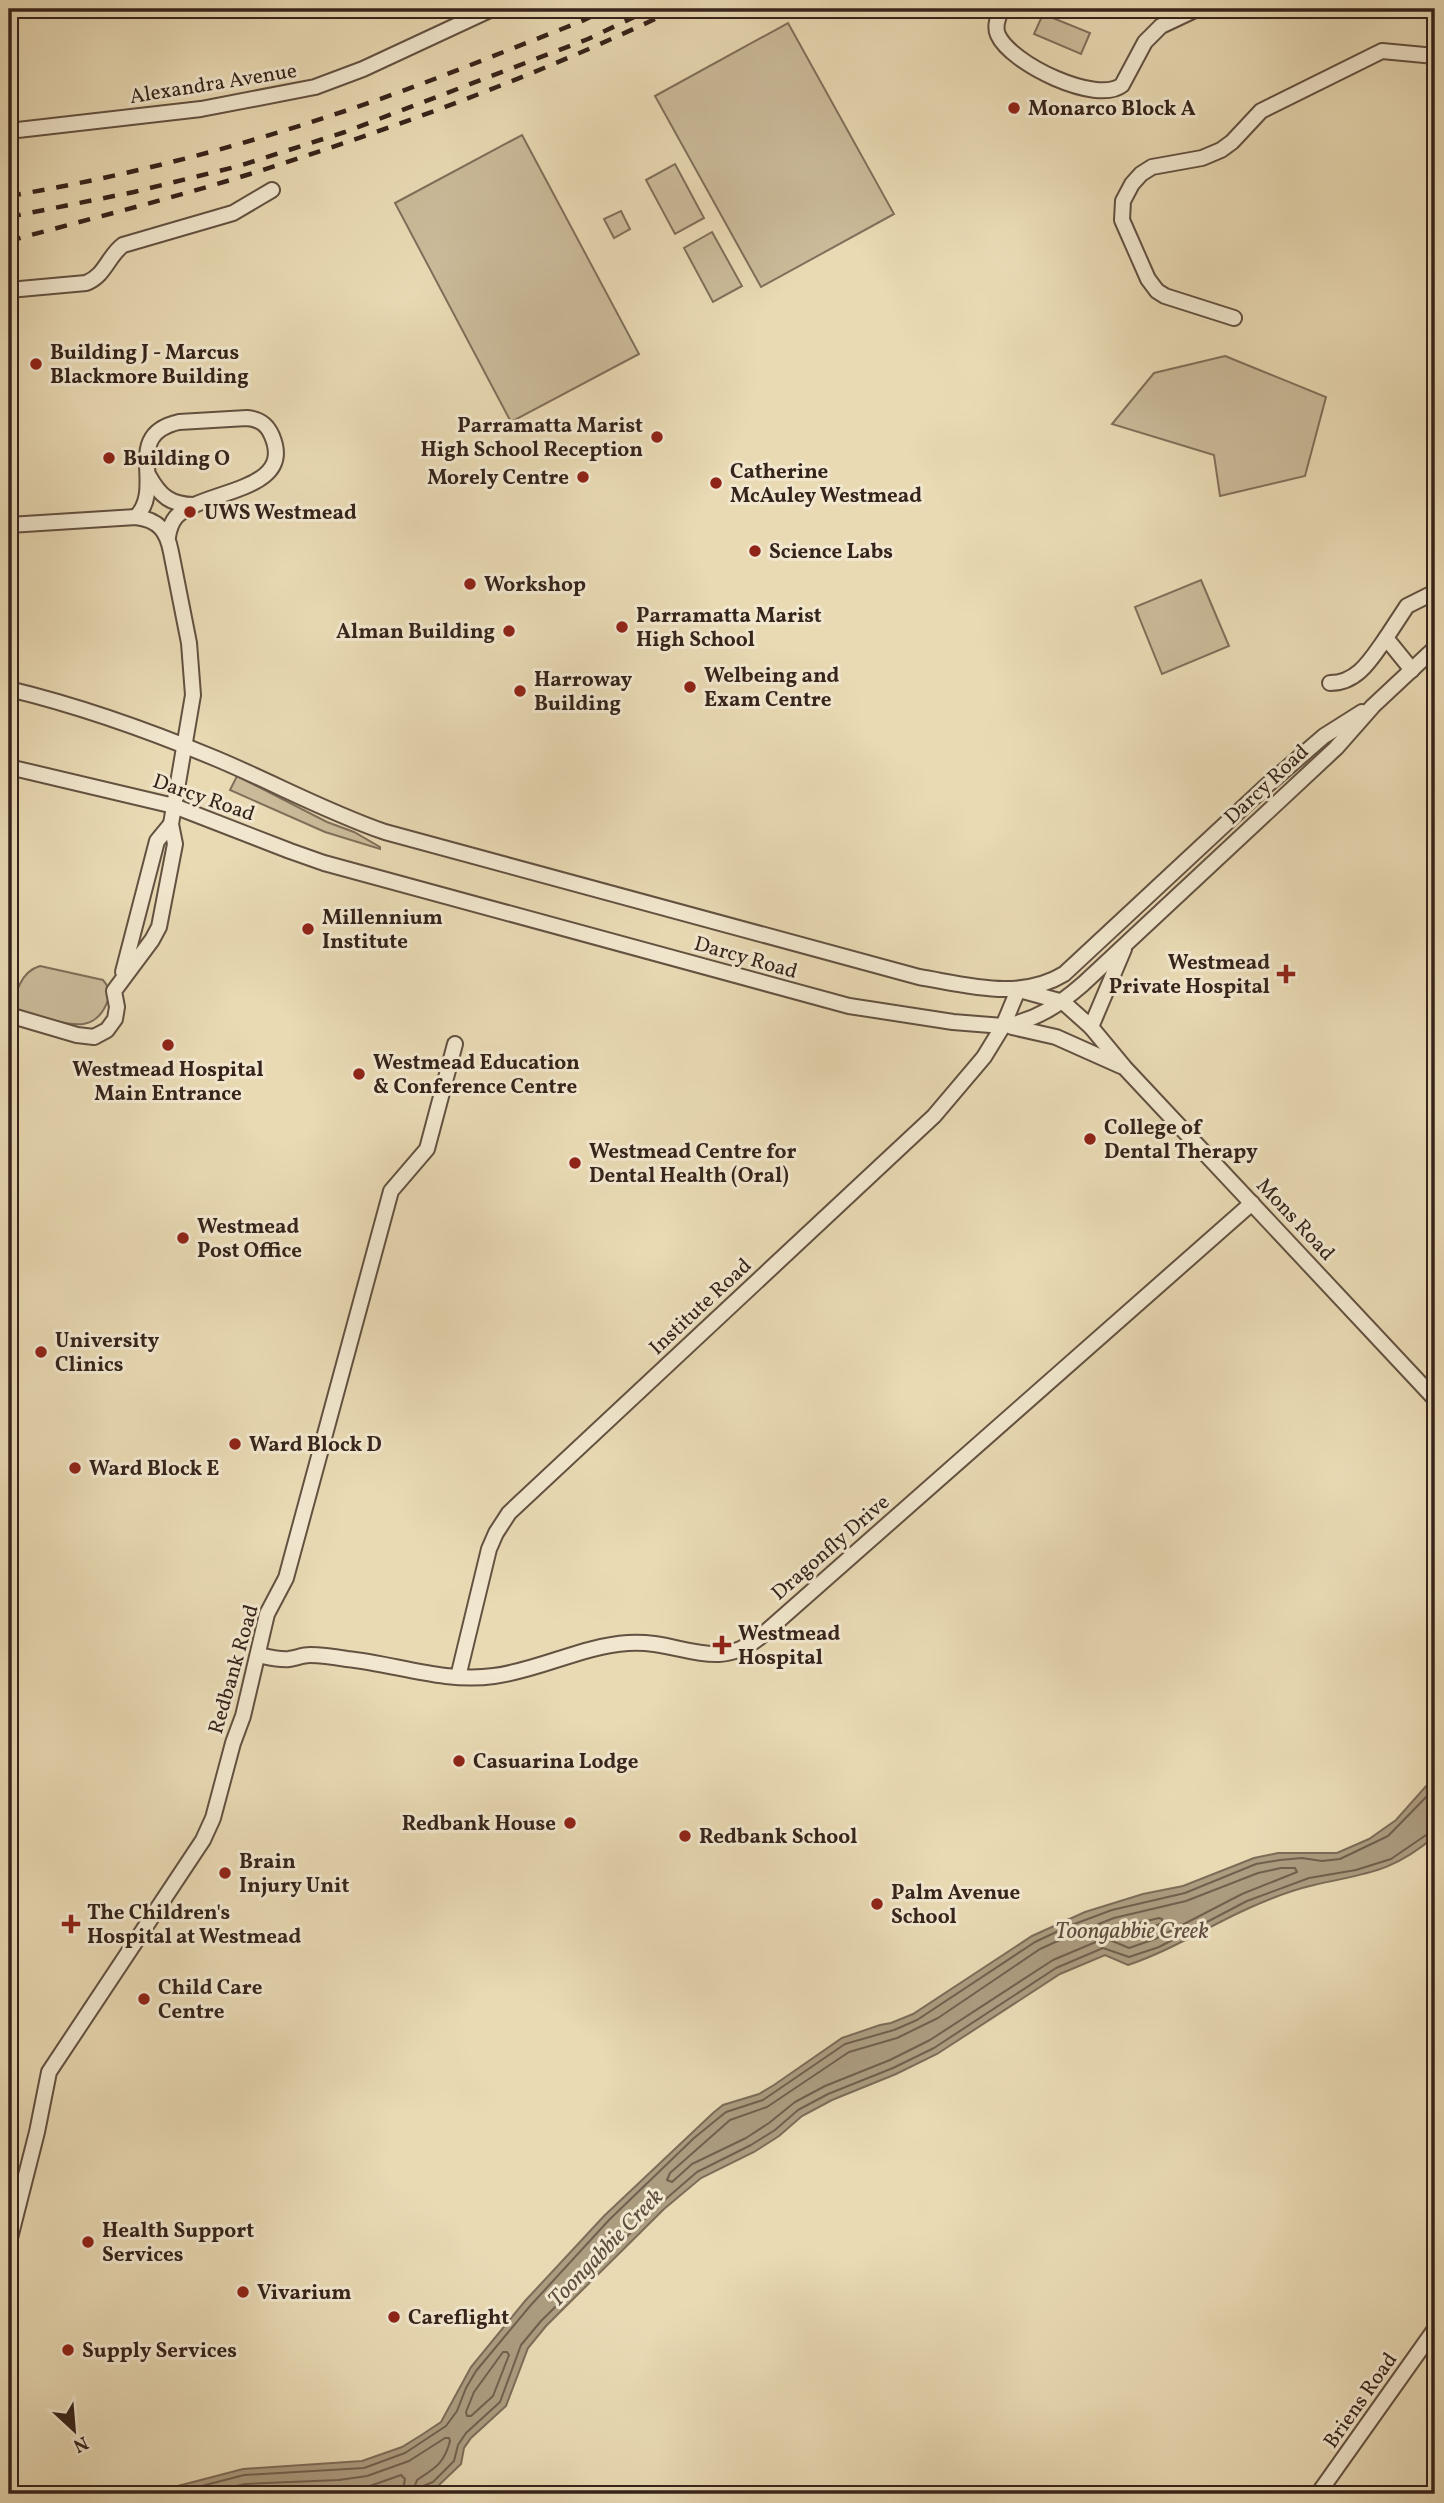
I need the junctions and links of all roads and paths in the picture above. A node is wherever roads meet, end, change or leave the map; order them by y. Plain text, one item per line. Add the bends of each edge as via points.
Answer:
1 (492, 9) edge
2 (1002, 9) edge
3 (1198, 9) edge
4 (1435, 56) edge
5 (9, 131) edge
6 (272, 190) dead end
7 (9, 290) edge
8 (1234, 317) dead end
9 (148, 473) junction
10 (194, 505) junction
11 (136, 517) junction
12 (9, 525) edge
13 (168, 537) junction
14 (1435, 593) edge
15 (1386, 638) junction
16 (1435, 648) edge
17 (1412, 670) junction
18 (1330, 683) dead end
19 (9, 690) edge
20 (1373, 706) junction
21 (185, 746) junction
22 (9, 767) edge
23 (174, 806) junction
24 (170, 824) junction
25 (1240, 837) junction
26 (1165, 878) junction
27 (1126, 944) junction
28 (122, 977) junction
29 (1018, 990) junction
30 (1063, 1002) junction
31 (9, 1015) edge
32 (1003, 1026) junction
33 (1091, 1027) junction
34 (455, 1044) dead end
35 (1125, 1068) junction
36 (1252, 1203) junction
37 (1435, 1399) edge
38 (258, 1655) junction
39 (458, 1677) junction
40 (9, 2242) edge
41 (1435, 2329) edge
42 (1318, 2494) edge

1 - 5 street, Alexandra Avenue via 315,87 201,109
2 - 3 street via 996,29 1009,52 1054,78 1103,90 1117,90 1122,85 1145,42 1161,26
4 - 8 street via 1382,51 1261,111 1221,150 1152,167 1132,184 1122,220 1157,291
6 - 7 street via 233,213 123,245 96,279 86,283
9 - 10 street via 165,498
9 - 10 street via 151,439 169,424 257,419 275,447 276,457 267,474
9 - 11 street via 147,502
10 - 13 street via 177,516
11 - 12 street
11 - 13 street via 159,524
13 - 21 street via 192,670
14 - 15 street via 1407,606
15 - 17 street
15 - 18 street via 1360,673
16 - 17 street, Darcy Road
17 - 20 street, Darcy Road
19 - 21 street, Darcy Road via 99,714
20 - 25 street, Darcy Road via 1336,748
20 - 26 street, Darcy Road via 1324,736
21 - 23 street
21 - 29 street, Darcy Road via 331,813 385,832 894,970
22 - 23 street, Darcy Road
23 - 24 street
23 - 32 street, Darcy Road via 324,863 792,992 906,1016
24 - 28 street via 157,841
24 - 28 street via 175,844 159,927
25 - 26 street via 1189,873
25 - 27 street, Darcy Road
26 - 29 street, Darcy Road via 1064,974
27 - 30 street, Darcy Road
27 - 33 street
28 - 31 street via 114,991 115,1019 94,1037
29 - 30 street, Mons Road
29 - 32 street, Institute Road
30 - 32 street, Darcy Road via 1034,1018
30 - 33 street, Mons Road
32 - 35 street, Mons Road via 1056,1037
32 - 39 street, Institute Road via 934,1116 509,1513 489,1549
33 - 35 street, Mons Road
34 - 38 street, Redbank Road via 427,1149 391,1191 286,1577 267,1614
35 - 36 street, Mons Road
36 - 37 street, Mons Road
36 - 39 street, Dragonfly Drive via 748,1647 724,1655 648,1642 619,1644 496,1676
38 - 39 street, Dragonfly Drive via 352,1659
38 - 40 street, Redbank Road via 203,1840 48,2073
41 - 42 street, Briens Road

